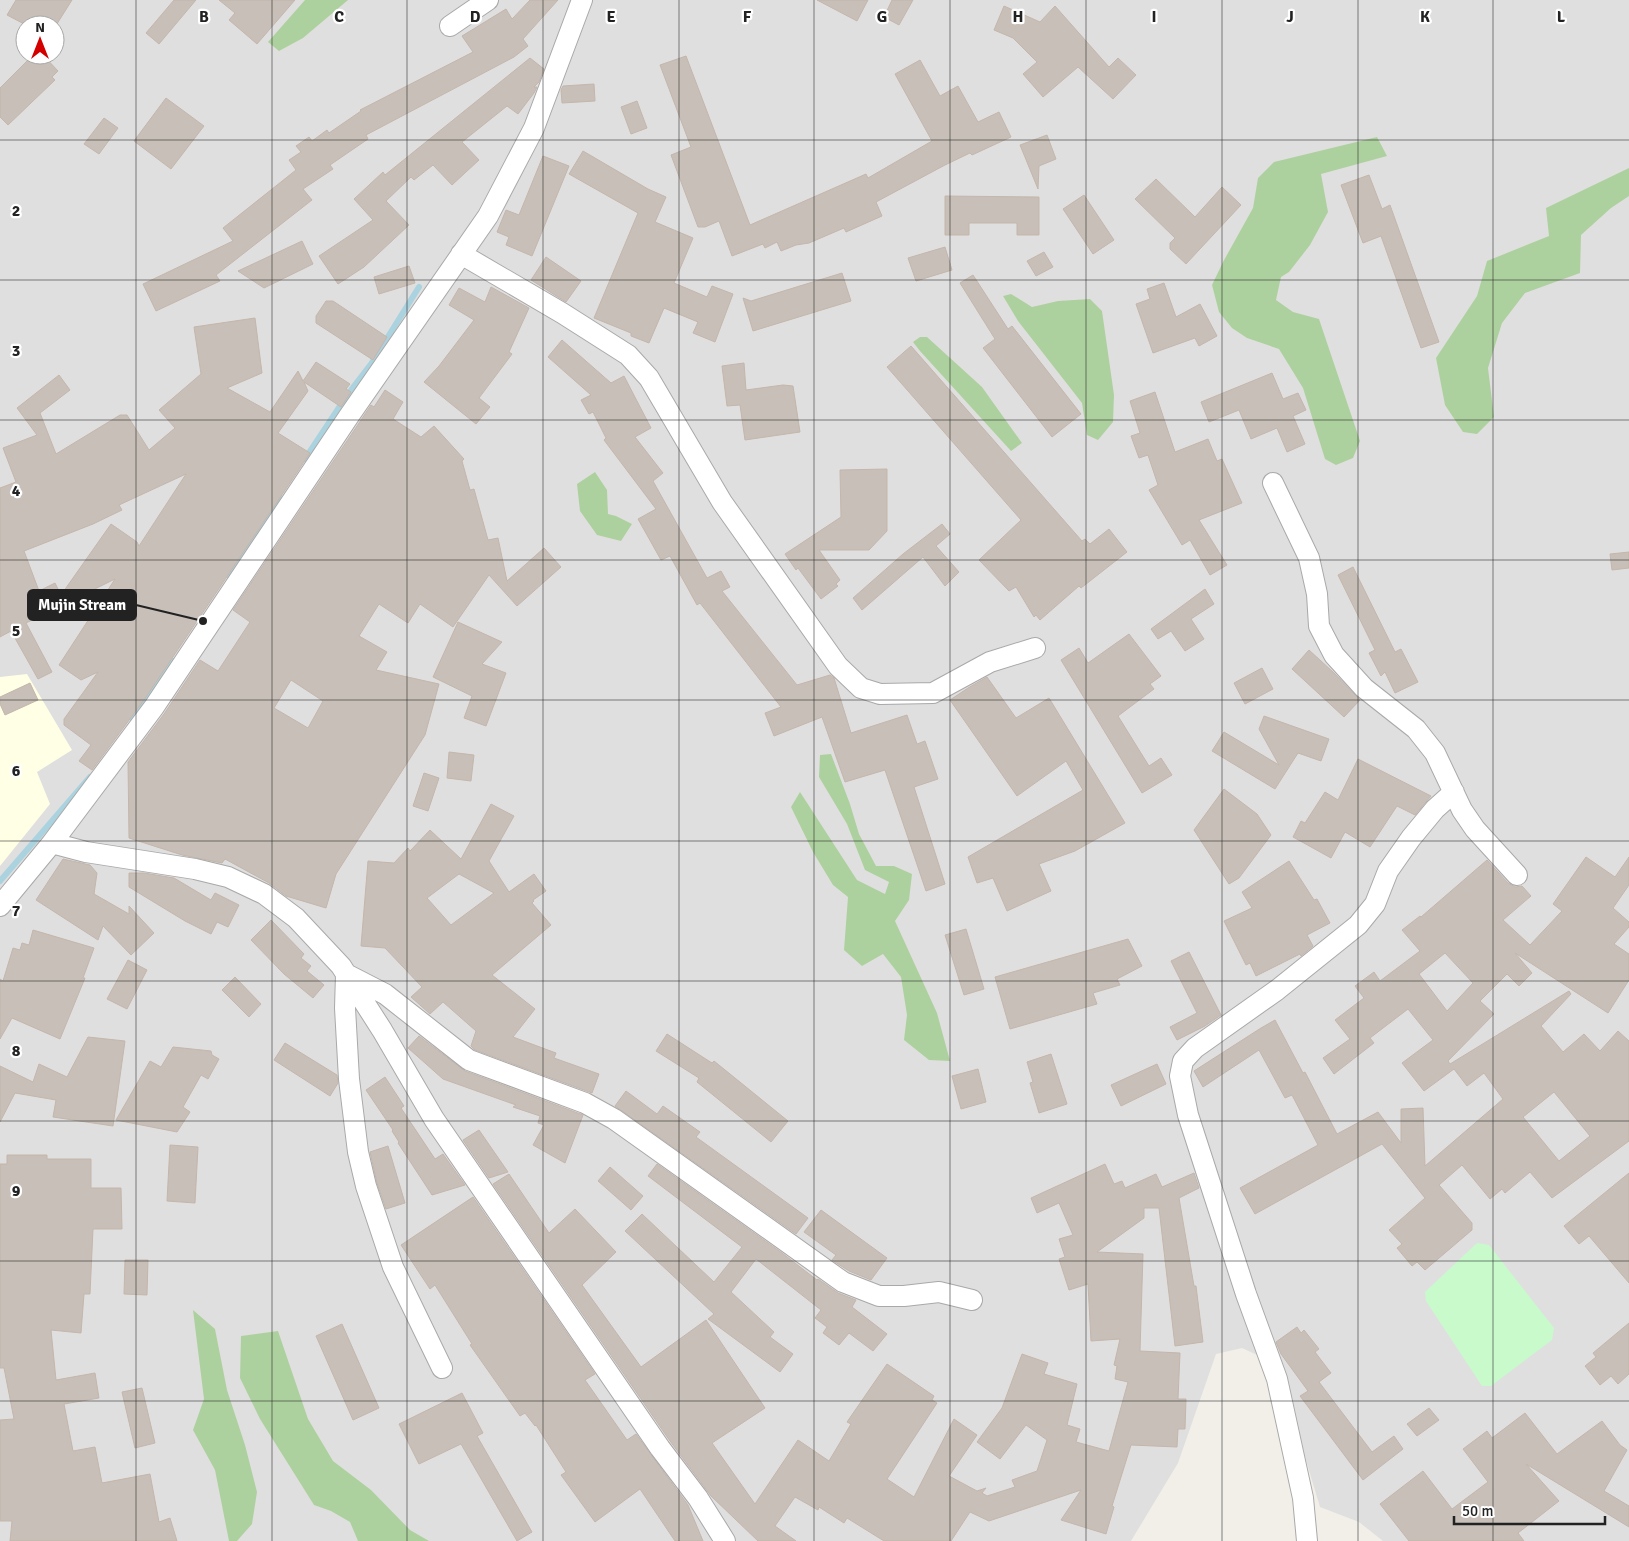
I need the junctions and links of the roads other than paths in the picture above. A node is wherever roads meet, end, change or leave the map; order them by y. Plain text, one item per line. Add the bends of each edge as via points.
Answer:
1 (488, 0) edge
2 (582, 0) edge
3 (450, 26) dead end
4 (461, 254) junction
5 (1273, 483) dead end
6 (1035, 648) dead end
7 (1454, 792) junction
8 (52, 843) junction
9 (1517, 875) dead end
10 (0, 906) edge
11 (346, 974) junction
12 (972, 1300) dead end
13 (442, 1368) dead end
14 (725, 1541) edge
15 (1307, 1541) edge

1 - 3 street
2 - 4 street via 534,128 488,216
4 - 6 street via 628,355 649,378 722,502 838,666 861,688 880,694 933,693 990,662
4 - 8 street via 154,706
5 - 7 street via 1309,558 1320,626 1334,655 1364,688 1416,729 1435,753
7 - 9 street via 1475,829
7 - 15 street via 1411,838 1388,871 1375,904 1358,925 1278,990 1195,1048 1183,1061 1180,1076 1188,1115 1277,1379 1302,1498
8 - 10 street
8 - 11 street via 228,877 264,894 296,918
11 - 12 street via 385,994 469,1060 585,1103 614,1119 843,1282 879,1296 939,1292
11 - 13 street via 349,1079 358,1152 366,1186 392,1267
11 - 14 street via 434,1119

